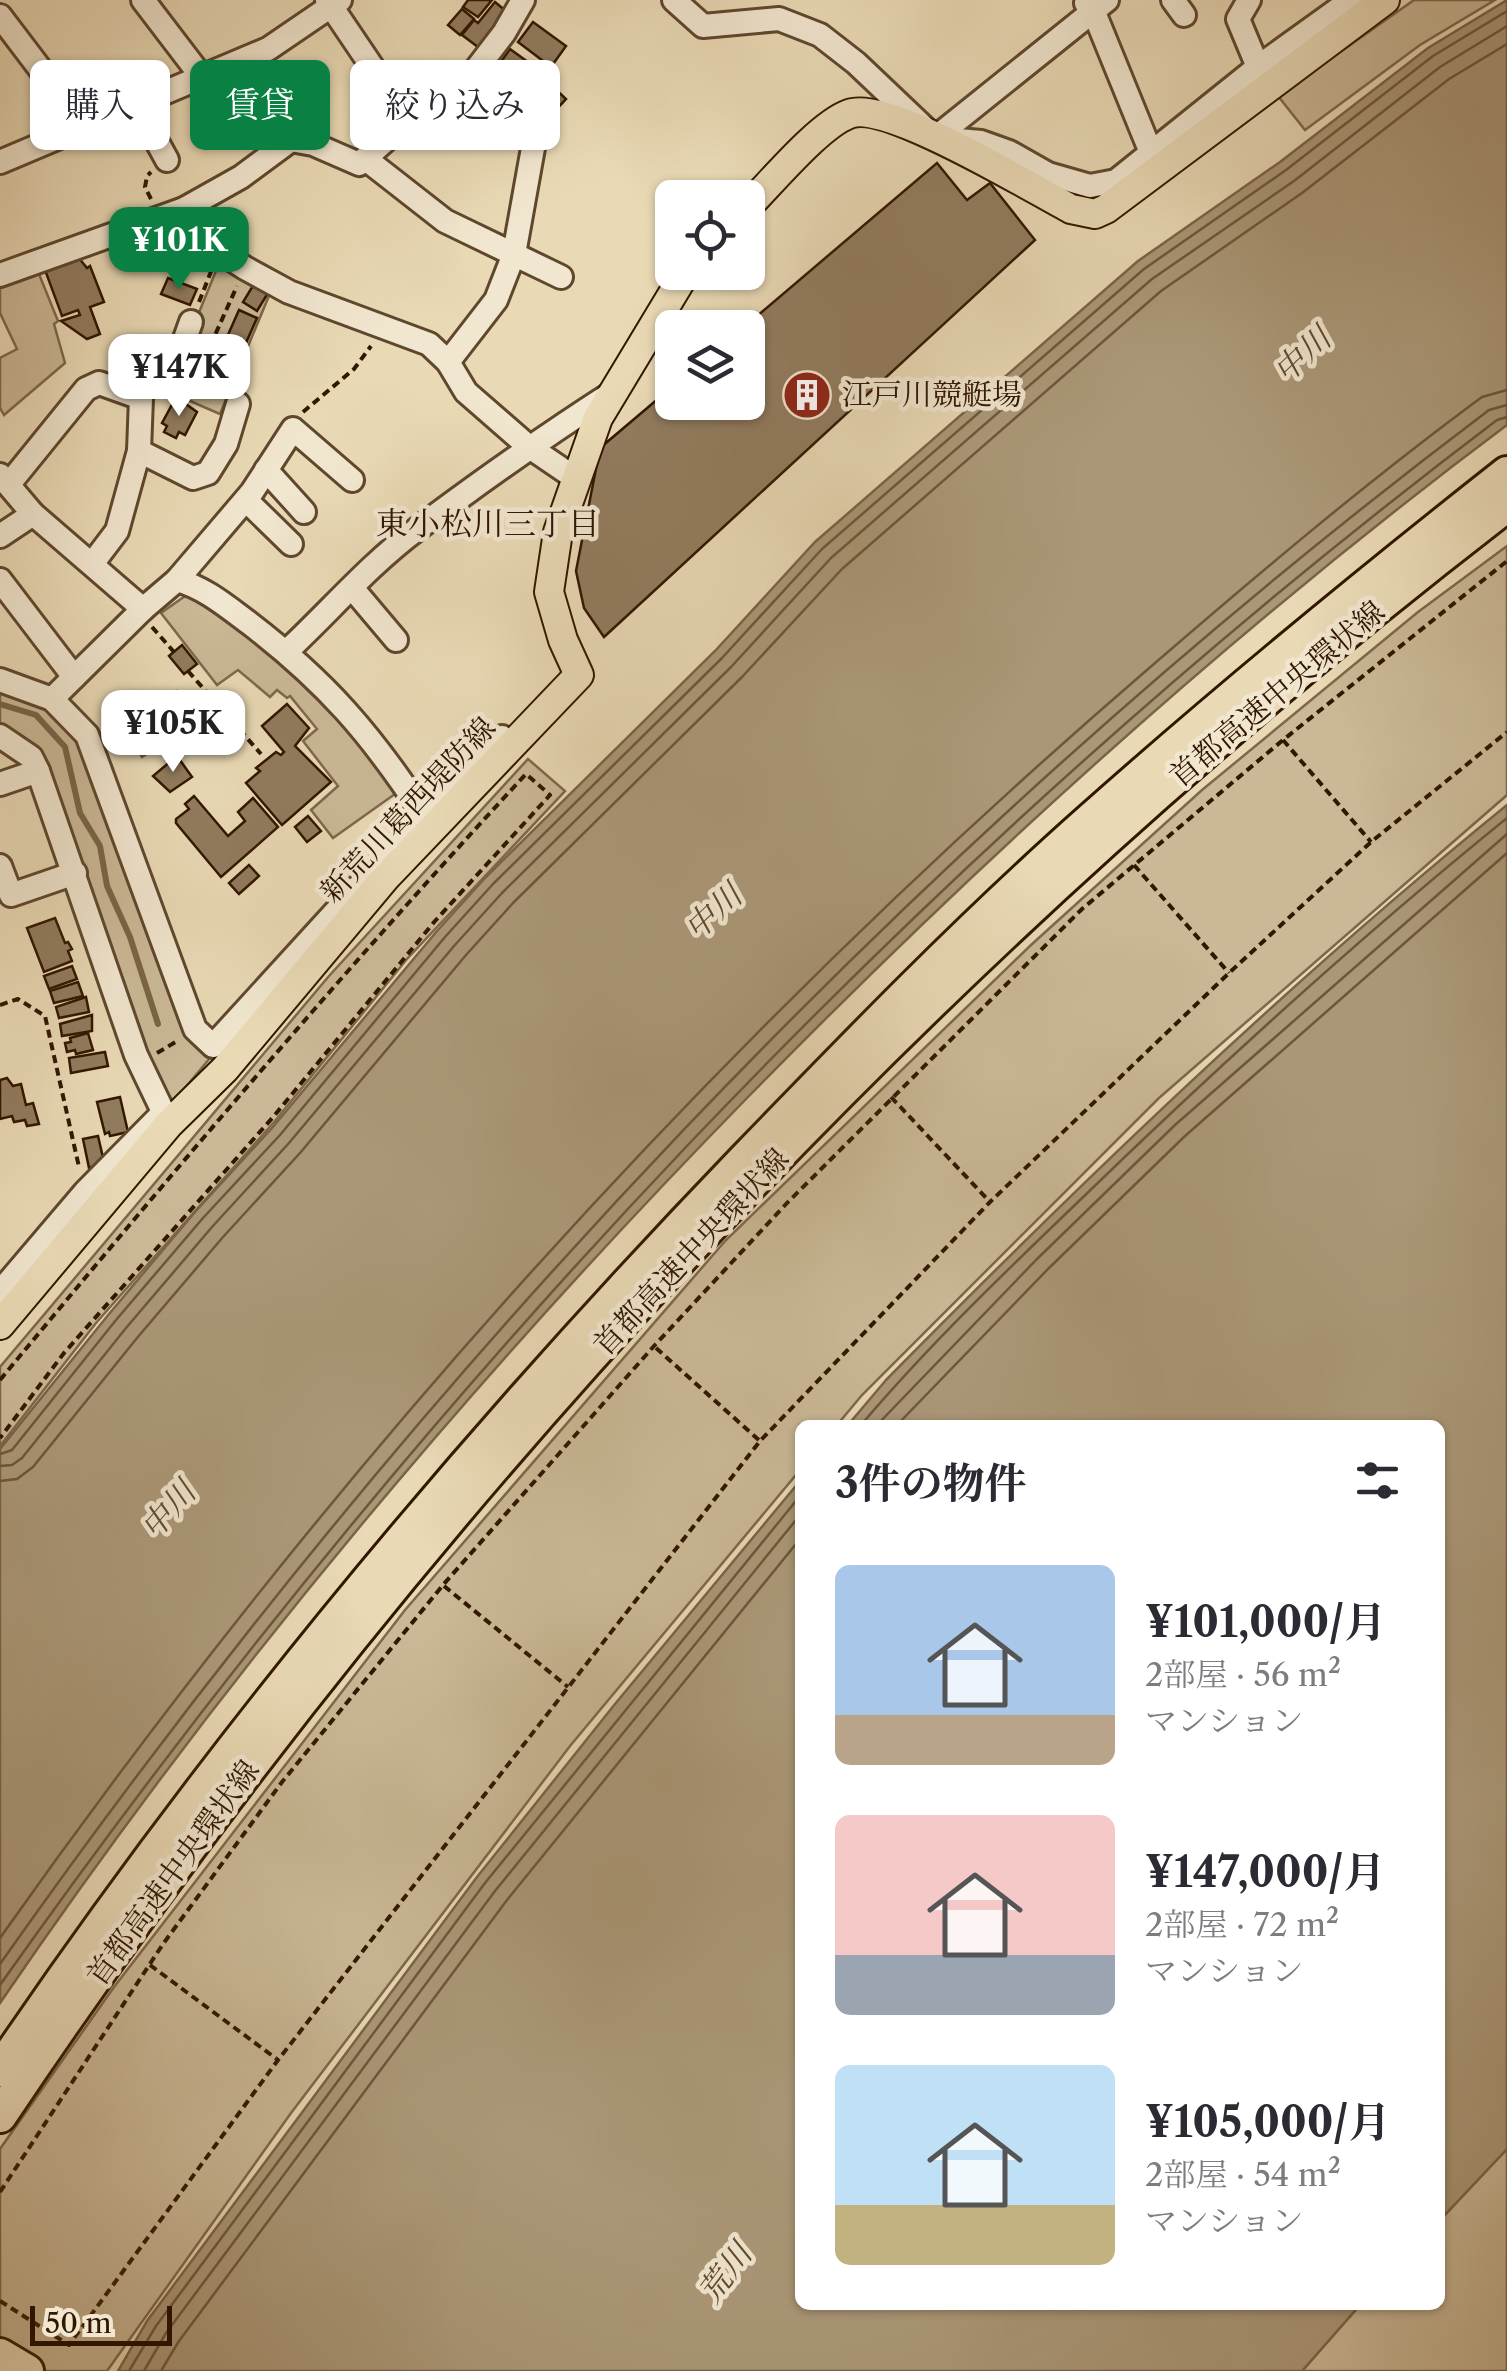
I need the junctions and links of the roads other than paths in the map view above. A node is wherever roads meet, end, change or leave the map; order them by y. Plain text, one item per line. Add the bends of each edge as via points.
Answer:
1 (143, 0) edge
2 (523, 0) edge
3 (674, 0) edge
4 (1250, 0) edge
5 (1351, 0) edge
6 (1384, 0) edge
7 (332, 2) edge
8 (1094, 4) edge
9 (0, 16) edge
10 (33, 60) edge
11 (241, 60) edge
12 (369, 60) edge
13 (484, 60) edge
14 (190, 62) edge
15 (1258, 67) junction
16 (935, 138) junction
17 (30, 150) edge
18 (162, 150) edge
19 (377, 150) edge
20 (533, 150) edge
21 (1152, 154) junction
22 (167, 160) road end
23 (367, 160) junction
24 (0, 162) edge
25 (765, 189) edge
26 (184, 209) junction
27 (514, 254) junction
28 (0, 275) edge
29 (562, 278) dead end
30 (675, 290) edge
31 (192, 322) road end
32 (448, 362) junction
33 (612, 393) junction
34 (142, 398) junction
35 (238, 404) dead end
36 (528, 446) junction
37 (139, 451) junction
38 (266, 470) junction
39 (1507, 473) edge
40 (575, 478) junction
41 (5, 479) edge
42 (352, 480) dead end
43 (246, 500) junction
44 (1507, 505) edge
45 (304, 512) dead end
46 (33, 514) junction
47 (0, 536) edge
48 (290, 544) dead end
49 (92, 564) junction
50 (0, 580) edge
51 (178, 580) junction
52 (353, 589) junction
53 (141, 610) junction
54 (396, 640) dead end
55 (286, 652) junction
56 (575, 664) junction
57 (74, 676) junction
58 (0, 680) edge
59 (52, 698) junction
60 (0, 736) edge
61 (38, 772) junction
62 (0, 784) edge
63 (424, 815) junction
64 (0, 866) edge
65 (76, 873) junction
66 (357, 900) junction
67 (166, 1119) junction
68 (0, 1292) edge
69 (0, 1325) edge
70 (0, 2070) edge
71 (0, 2116) edge
72 (0, 2355) edge
73 (27, 2371) edge

1 - 14 street
2 - 13 street
3 - 16 street via 703,26 779,19 820,34
4 - 15 street via 1238,19
5 - 15 street
6 - 16 main road via 1094,214 1071,209
7 - 11 street via 268,49
7 - 12 street
8 - 16 street
8 - 21 street
9 - 10 street
15 - 21 street
16 - 21 street via 982,142 1090,186 1116,181
16 - 25 main road via 877,113 852,112 834,120
17 - 24 street
18 - 22 street
19 - 23 street
20 - 27 street
23 - 26 street via 360,164 291,140
23 - 27 street via 445,221
26 - 28 street
26 - 32 street via 219,251 244,268 289,292 429,344
27 - 29 street
27 - 32 street via 496,300
30 - 33 main road
31 - 34 street via 177,361 165,367 151,361
32 - 36 street via 466,392
33 - 36 street
33 - 40 main road
34 - 37 street
34 - 41 street via 99,383 86,389
35 - 37 street via 208,473 193,478
36 - 40 street
36 - 52 street via 414,532
37 - 49 street via 117,531
38 - 42 street via 293,429
38 - 43 street
38 - 45 street
39 - 70 highway, 首都高速中央環状線 via 1271,662 1074,834 672,1234 476,1449 290,1674 153,1852
40 - 56 main road via 549,592
41 - 46 street
43 - 48 street
43 - 51 street
44 - 71 highway, 首都高速中央環状線 via 1322,654 1028,912 692,1250 495,1466 356,1633 174,1866
46 - 47 street
46 - 49 street
49 - 53 street
50 - 57 street
51 - 53 street
51 - 55 street via 198,586
52 - 54 street
52 - 55 street
53 - 57 street
55 - 63 street via 361,725
56 - 63 street
56 - 66 main road, 新荒川葛西堤防線 via 579,675
57 - 59 street
58 - 59 street
59 - 66 street via 87,734 194,1028 212,1046
60 - 61 street via 31,757
61 - 62 street
61 - 65 street
63 - 66 street
64 - 65 street via 10,895
65 - 67 street via 140,1063
66 - 67 main road, 新荒川葛西堤防線 via 225,1070
67 - 68 street via 85,1192
67 - 69 main road, 新荒川葛西堤防線
72 - 73 highway

